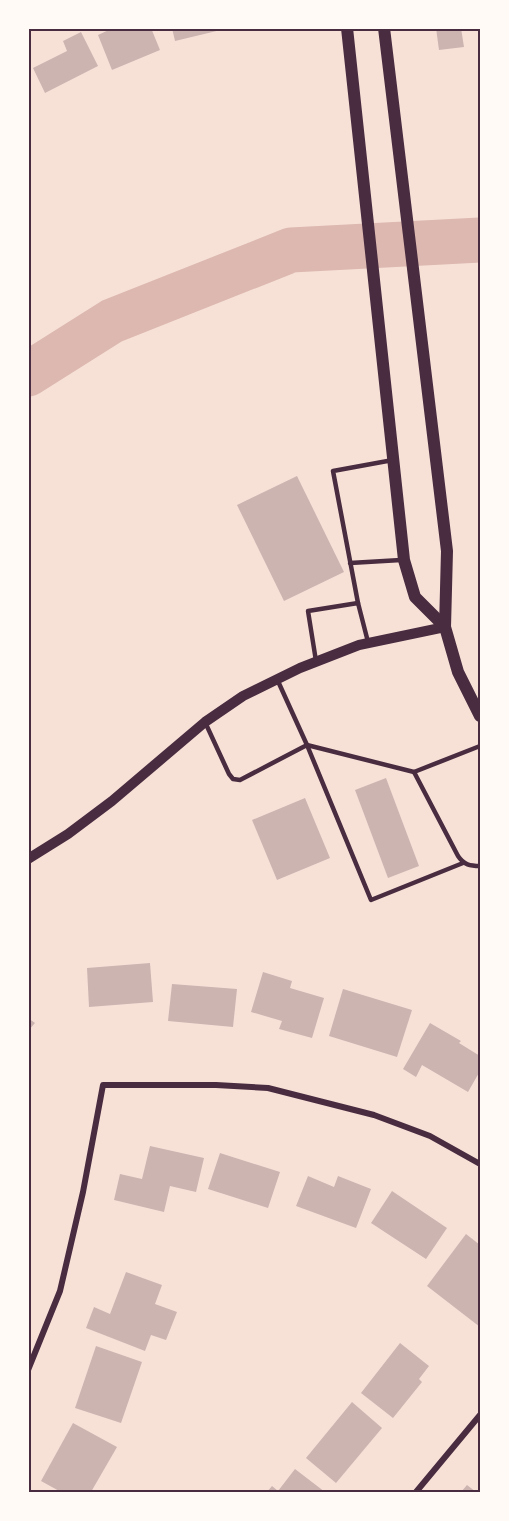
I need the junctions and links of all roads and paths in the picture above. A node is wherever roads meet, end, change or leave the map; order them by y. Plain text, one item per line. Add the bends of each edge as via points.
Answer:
1 (347, 28) edge
2 (384, 28) edge
3 (393, 460) junction
4 (404, 560) junction
5 (350, 563) junction
6 (358, 603) junction
7 (445, 627) junction
8 (368, 643) junction
9 (316, 662) junction
10 (277, 679) junction
11 (480, 716) edge
12 (206, 722) junction
13 (307, 745) junction
14 (480, 746) edge
15 (414, 772) junction
16 (28, 859) edge
17 (463, 863) junction
18 (480, 866) edge
19 (480, 1164) edge
20 (28, 1370) edge
21 (480, 1415) edge
22 (416, 1492) edge

1 - 3 main road
2 - 7 main road via 447,551
3 - 4 main road
3 - 5 lane via 333,471
4 - 5 lane
4 - 7 main road via 415,597
5 - 6 lane
6 - 8 lane
6 - 9 lane via 308,611
7 - 8 street
7 - 11 main road via 459,672
8 - 9 street
9 - 10 street
10 - 12 street via 243,696
10 - 13 lane
12 - 13 lane via 233,779 240,780
12 - 16 street via 111,801
13 - 15 lane
13 - 17 lane via 371,900
14 - 15 lane
15 - 17 lane
17 - 18 lane
19 - 20 street via 430,1136 374,1115 268,1088 104,1085 60,1291
21 - 22 street

